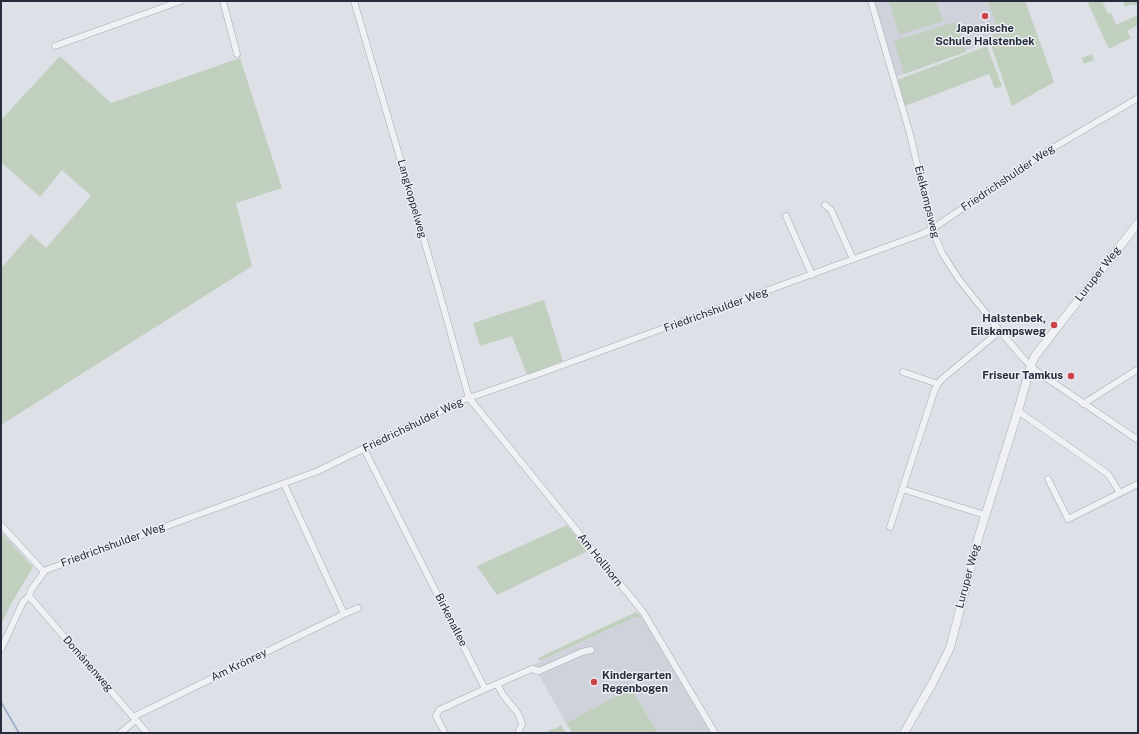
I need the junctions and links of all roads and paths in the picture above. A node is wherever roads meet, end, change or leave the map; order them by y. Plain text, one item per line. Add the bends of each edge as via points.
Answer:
1 (181, 1) edge
2 (222, 1) edge
3 (354, 1) edge
4 (871, 1) edge
5 (55, 46) dead end
6 (237, 54) dead end
7 (1138, 98) edge
8 (825, 205) dead end
9 (786, 216) dead end
10 (1138, 223) edge
11 (932, 229) junction
12 (853, 259) junction
13 (812, 275) junction
14 (1000, 331) junction
15 (1031, 365) junction
16 (1138, 369) edge
17 (903, 372) dead end
18 (938, 384) junction
19 (469, 398) junction
20 (1083, 404) junction
21 (1018, 412) junction
22 (1138, 440) edge
23 (364, 449) junction
24 (1048, 479) dead end
25 (284, 484) junction
26 (1138, 484) edge
27 (902, 489) junction
28 (1120, 493) junction
29 (985, 515) junction
30 (1, 525) edge
31 (890, 528) dead end
32 (44, 572) junction
33 (29, 596) junction
34 (358, 608) dead end
35 (344, 614) junction
36 (1, 649) edge
37 (592, 650) dead end
38 (497, 684) junction
39 (485, 689) junction
40 (135, 718) junction
41 (120, 733) edge
42 (147, 733) edge
43 (444, 733) edge
44 (518, 733) edge
45 (715, 733) edge
46 (904, 733) edge

1 - 5 street
2 - 6 street
3 - 19 street, Langkoppelweg
4 - 11 street, Eielkampsweg via 910,134
7 - 11 street, Friedrichshulder Weg via 1044,153
8 - 12 street via 832,210
9 - 13 street
10 - 15 street, Luruper Weg via 1041,347
11 - 12 street, Friedrichshulder Weg
11 - 14 street, Eielkampsweg via 942,253 958,278
12 - 13 street, Friedrichshulder Weg
13 - 19 street, Friedrichshulder Weg
14 - 15 street, Eielkampsweg
14 - 18 street
15 - 20 street, Eielkampsweg
15 - 21 street, Luruper Weg
16 - 20 street
17 - 18 street
18 - 27 street
19 - 23 street, Friedrichshulder Weg
19 - 45 street, Am Hollhorn via 643,612
20 - 22 street, Eielkampsweg
21 - 28 street via 1108,474
21 - 29 street, Luruper Weg
23 - 25 street, Friedrichshulder Weg
23 - 39 street, Birkenallee
24 - 28 street via 1068,519
25 - 32 street, Friedrichshulder Weg
25 - 35 street
26 - 28 street
27 - 29 street
27 - 31 street
29 - 46 street, Luruper Weg via 950,648
30 - 32 street
32 - 33 street
33 - 36 street via 23,602
33 - 40 street, Domänenweg
34 - 35 street, Am Krönrey
35 - 40 street, Am Krönrey
37 - 38 street
38 - 39 street
38 - 44 street via 520,718 522,724
39 - 43 street via 439,710 436,716
40 - 41 street, Am Krönrey
40 - 42 street, Domänenweg

